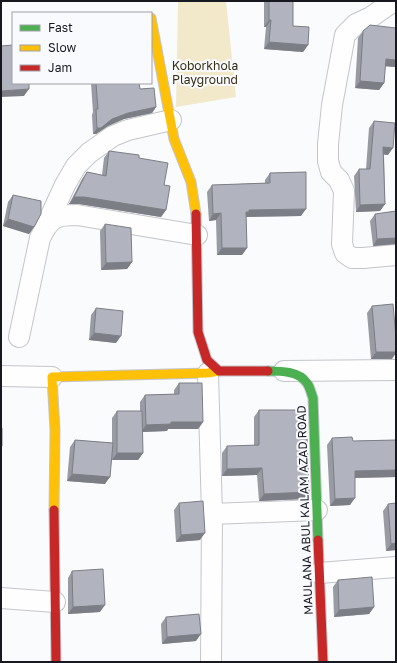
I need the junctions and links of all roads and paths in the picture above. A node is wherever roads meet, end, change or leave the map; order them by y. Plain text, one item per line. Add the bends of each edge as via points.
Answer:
1 (394, 1) edge
2 (152, 23) edge
3 (171, 120) junction
4 (46, 226) junction
5 (197, 235) junction
6 (396, 255) edge
7 (19, 337) dead end
8 (396, 370) edge
9 (278, 371) junction
10 (213, 372) junction
11 (1, 376) edge
12 (52, 377) junction
13 (317, 510) junction
14 (212, 514) junction
15 (396, 567) edge
16 (319, 573) junction
17 (1, 598) edge
18 (55, 602) junction
19 (56, 662) edge
20 (210, 662) edge
21 (323, 662) edge

1 - 6 street via 356,24 345,35 332,105 328,161 331,172 339,180 344,191 342,244 345,253 352,258
2 - 3 street
3 - 4 street via 113,136 89,153 76,166
3 - 5 street via 174,139 191,182
4 - 5 street via 53,219 64,215 77,215
4 - 7 street via 40,238
5 - 10 street via 198,332
8 - 9 street
9 - 10 street, MAULANA ABUL KALAM AZAD ROAD
9 - 13 street, MAULANA ABUL KALAM AZAD ROAD via 297,374 306,382 313,398
10 - 12 street, MAULANA ABUL KALAM AZAD ROAD
10 - 14 street
11 - 12 street
12 - 18 street via 55,430
13 - 14 street
13 - 16 street, MAULANA ABUL KALAM AZAD ROAD
14 - 20 street
15 - 16 street
16 - 21 street, MAULANA ABUL KALAM AZAD ROAD
17 - 18 street
18 - 19 street

